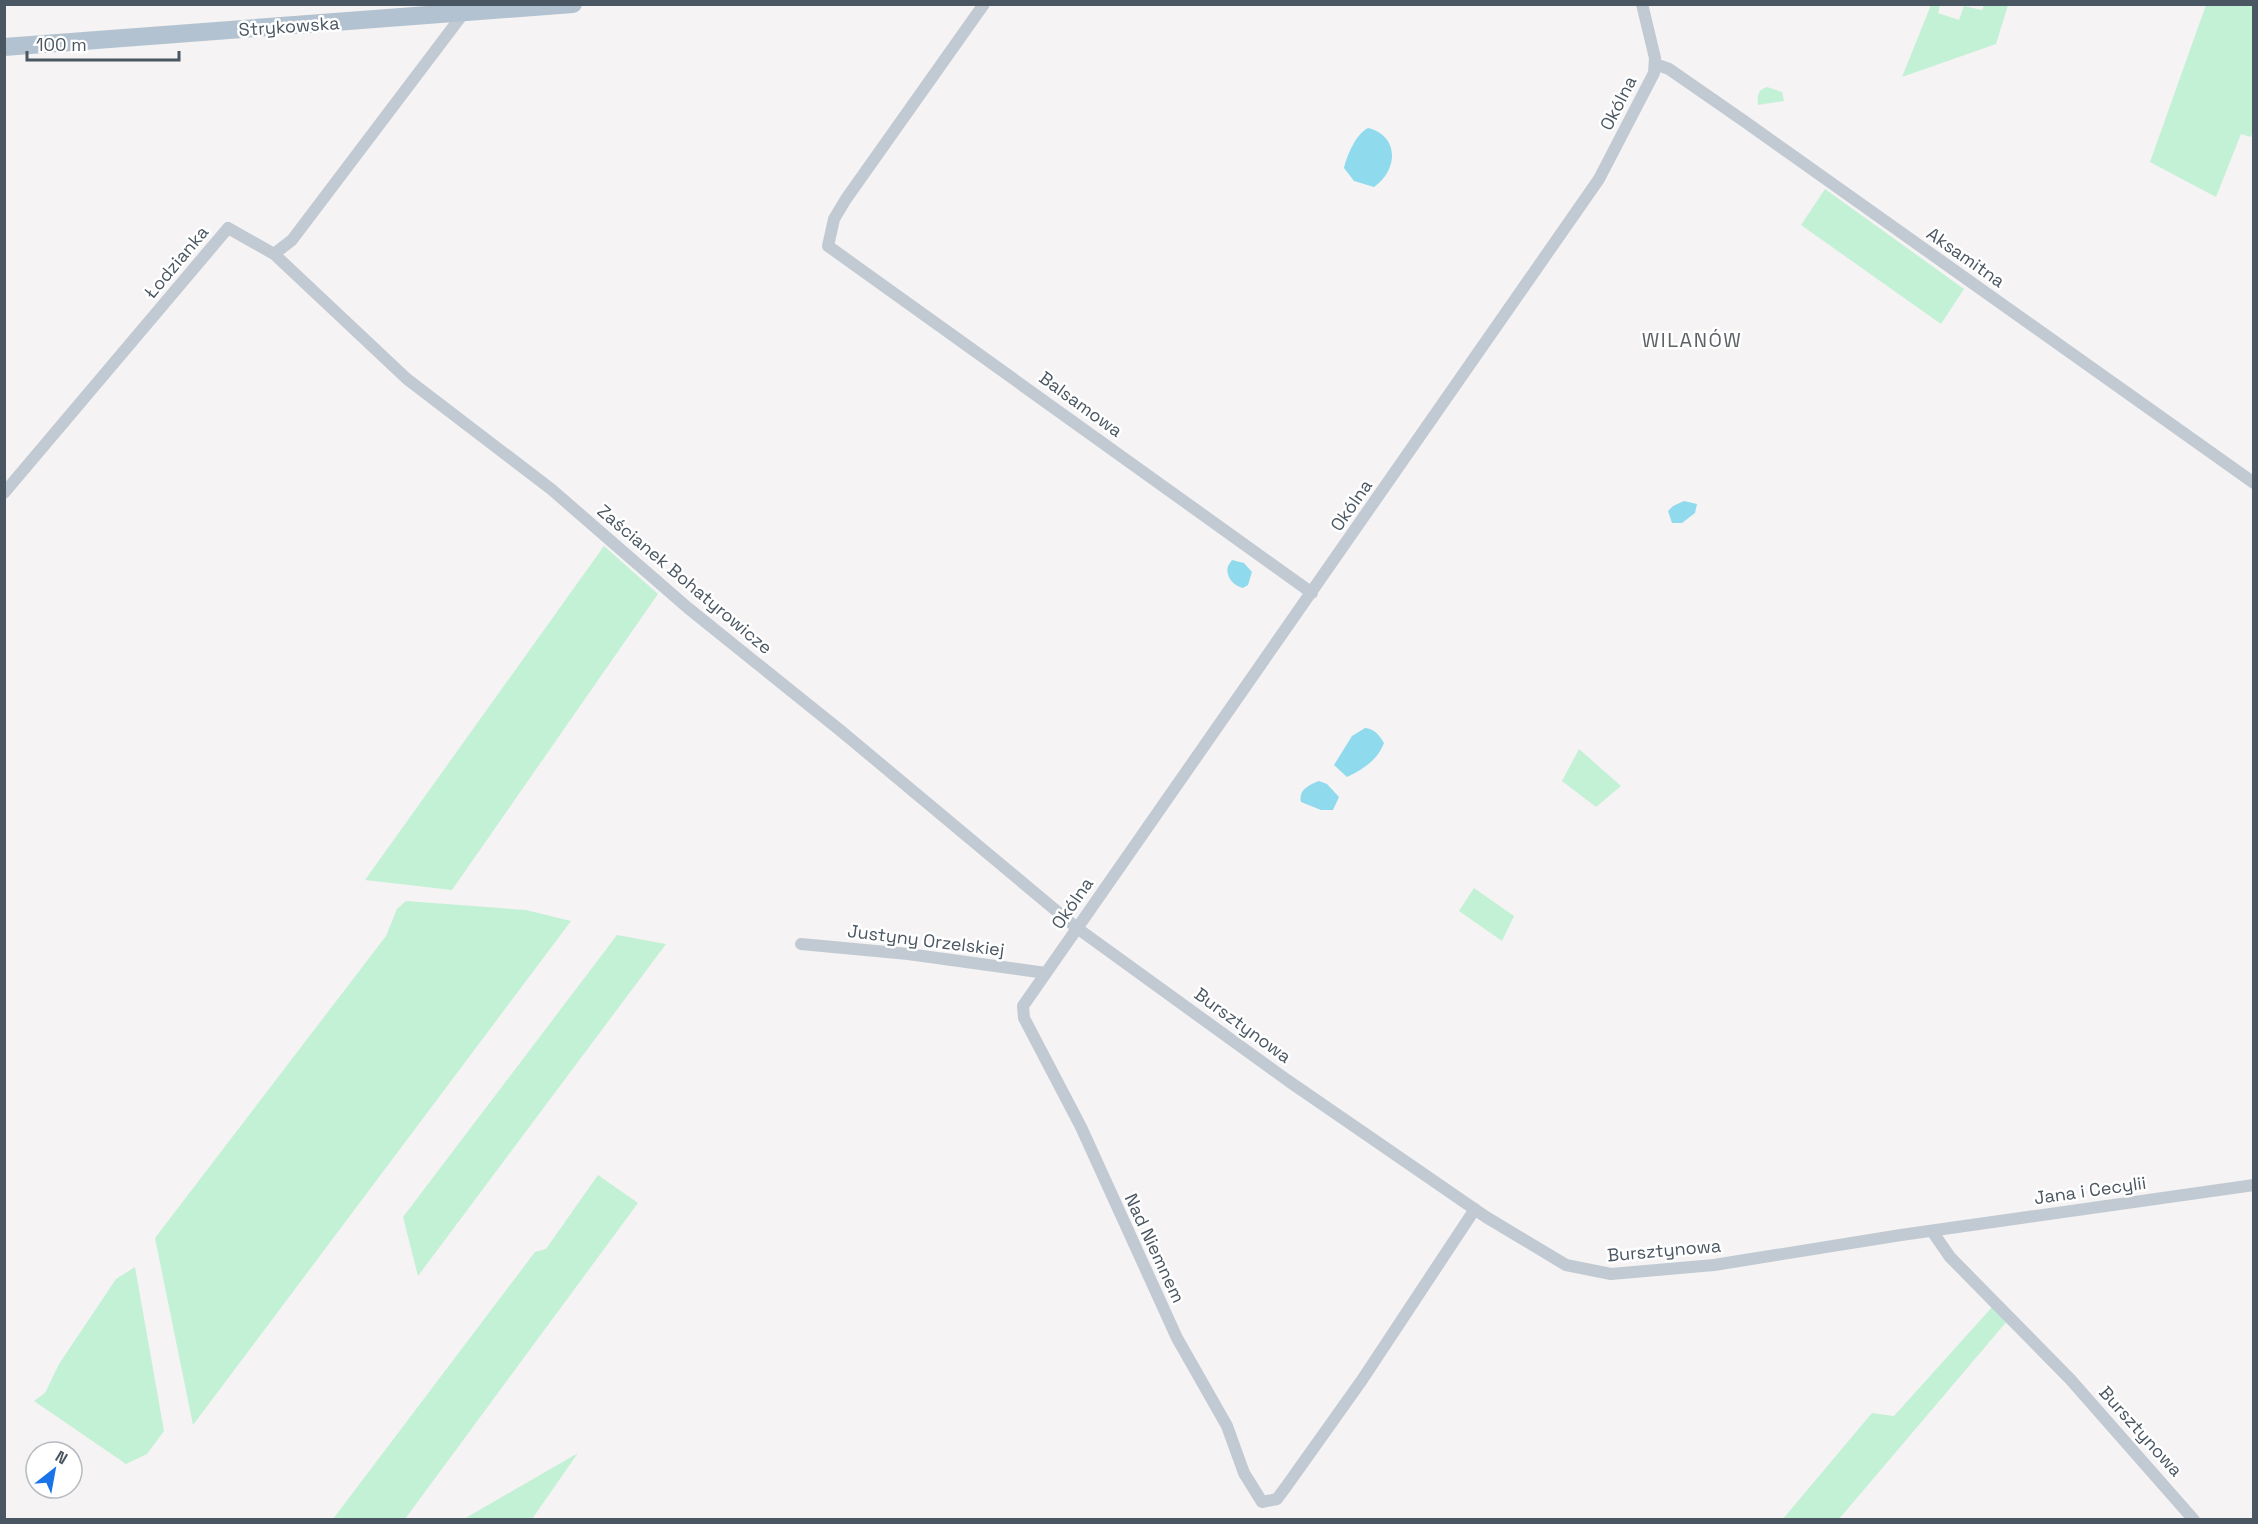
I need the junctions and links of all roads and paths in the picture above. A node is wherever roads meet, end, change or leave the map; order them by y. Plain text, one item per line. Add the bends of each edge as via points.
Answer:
1 (573, 4) edge
2 (984, 4) edge
3 (1642, 4) edge
4 (468, 8) edge
5 (4, 47) edge
6 (1655, 64) junction
7 (274, 254) junction
8 (2253, 483) edge
9 (4, 493) edge
10 (1312, 593) junction
11 (1077, 928) junction
12 (801, 944) dead end
13 (1046, 973) junction
14 (1023, 1006) joint
15 (2253, 1185) edge
16 (1475, 1209) junction
17 (1932, 1231) junction
18 (2194, 1520) edge

1 - 4 main road, Strykowska
2 - 10 street, Balsamowa via 846,199 834,219 828,246
3 - 6 street, Okólna
4 - 5 main road, Strykowska
4 - 7 street via 301,228
6 - 8 street, Aksamitna via 1669,69
6 - 10 street, Okólna via 1650,82 1599,179
7 - 9 street, Łodzianka via 228,228
7 - 11 street, Zaścianek Bohatyrowicze via 407,379 551,489 688,608
10 - 11 street, Okólna
11 - 13 street, Okólna
11 - 16 street, Bursztynowa via 1253,1056
12 - 13 street, Justyny Orzelskiej
13 - 14 street, Okólna
14 - 16 street, Nad Niemnem via 1024,1018 1081,1127 1172,1327 1227,1426 1244,1473 1262,1502 1277,1499 1288,1484
15 - 17 street, Jana i Cecylii
16 - 17 street, Bursztynowa via 1566,1265 1611,1274 1714,1265
17 - 18 street, Bursztynowa via 1950,1257 2098,1410

